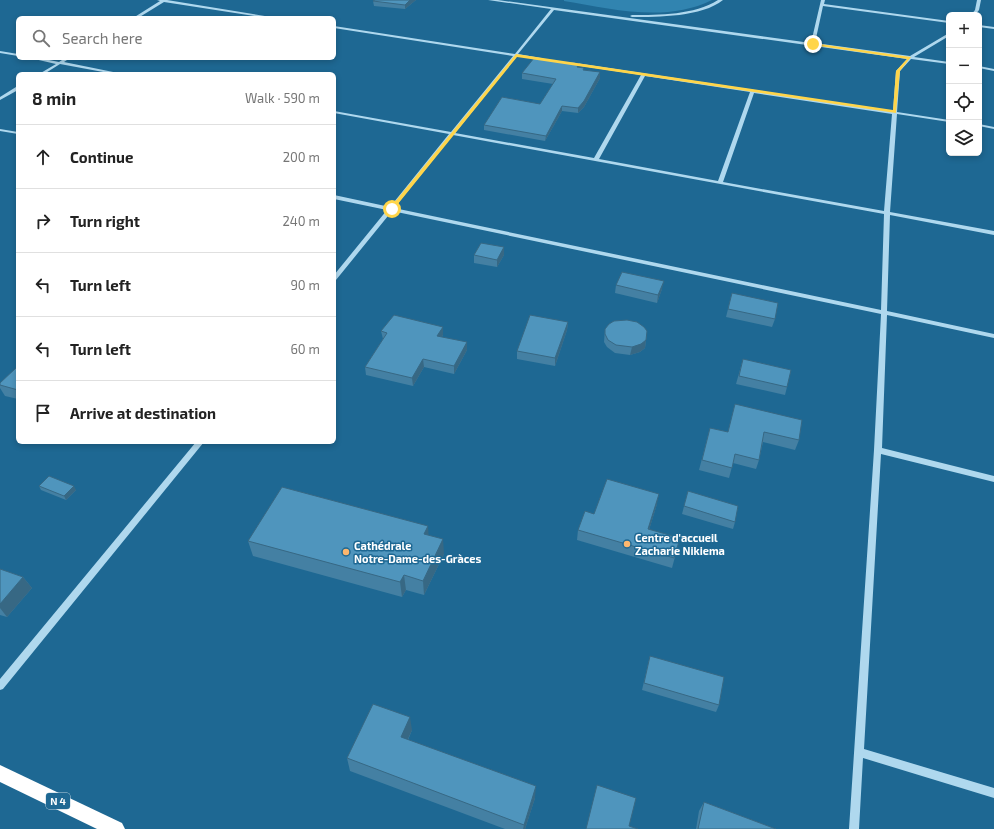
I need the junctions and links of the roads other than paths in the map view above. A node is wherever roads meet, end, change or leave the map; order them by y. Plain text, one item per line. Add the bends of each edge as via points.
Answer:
1 (159, 0) edge
2 (165, 0) edge
3 (490, 0) edge
4 (823, 0) edge
5 (978, 0) edge
6 (722, 1) edge
7 (822, 5) junction
8 (553, 9) junction
9 (975, 12) edge
10 (602, 15) junction
11 (138, 16) edge
12 (263, 16) edge
13 (946, 22) edge
14 (982, 26) edge
15 (336, 27) edge
16 (994, 28) edge
17 (946, 36) edge
18 (813, 44) junction
19 (0, 52) edge
20 (16, 55) edge
21 (516, 55) junction
22 (910, 58) junction
23 (43, 60) edge
24 (65, 60) edge
25 (546, 60) edge
26 (561, 62) edge
27 (60, 63) junction
28 (946, 63) edge
29 (982, 68) edge
30 (994, 70) edge
31 (44, 72) edge
32 (111, 72) edge
33 (644, 74) junction
34 (16, 89) edge
35 (752, 90) junction
36 (0, 98) edge
37 (336, 112) edge
38 (895, 112) junction
39 (946, 120) edge
40 (982, 126) edge
41 (994, 128) edge
42 (0, 130) edge
43 (16, 133) edge
44 (452, 133) junction
45 (596, 160) junction
46 (720, 183) junction
47 (336, 197) edge
48 (392, 209) junction
49 (887, 214) junction
50 (994, 233) edge
51 (336, 277) edge
52 (884, 313) junction
53 (994, 336) edge
54 (198, 444) edge
55 (878, 450) junction
56 (994, 479) edge
57 (0, 686) edge
58 (858, 752) junction
59 (0, 773) edge
60 (994, 794) edge
61 (116, 829) edge
62 (854, 829) edge

1 - 2 street
2 - 11 street
2 - 12 street
3 - 8 street
4 - 7 street
5 - 9 street
6 - 10 street via 700,9 668,14
7 - 13 street
7 - 18 street
8 - 10 street
8 - 21 street
10 - 18 street
14 - 16 street
15 - 21 street
17 - 22 street
18 - 22 street
19 - 20 street
21 - 25 street
21 - 44 street
22 - 28 street
22 - 38 street via 898,71
23 - 27 street
24 - 27 street
26 - 33 street
27 - 31 street
27 - 32 street
29 - 30 street
33 - 35 street
33 - 45 street
34 - 36 street
35 - 38 street
35 - 46 street
37 - 44 street
38 - 39 street
38 - 49 street
40 - 41 street
42 - 43 street
44 - 45 street
44 - 48 street
45 - 46 street
46 - 49 street
47 - 48 street
48 - 51 street
48 - 52 street
49 - 50 street
49 - 52 street
52 - 53 street
52 - 55 street
54 - 57 street
55 - 56 street
55 - 58 street
58 - 60 street
58 - 62 street
59 - 61 highway, N 4

